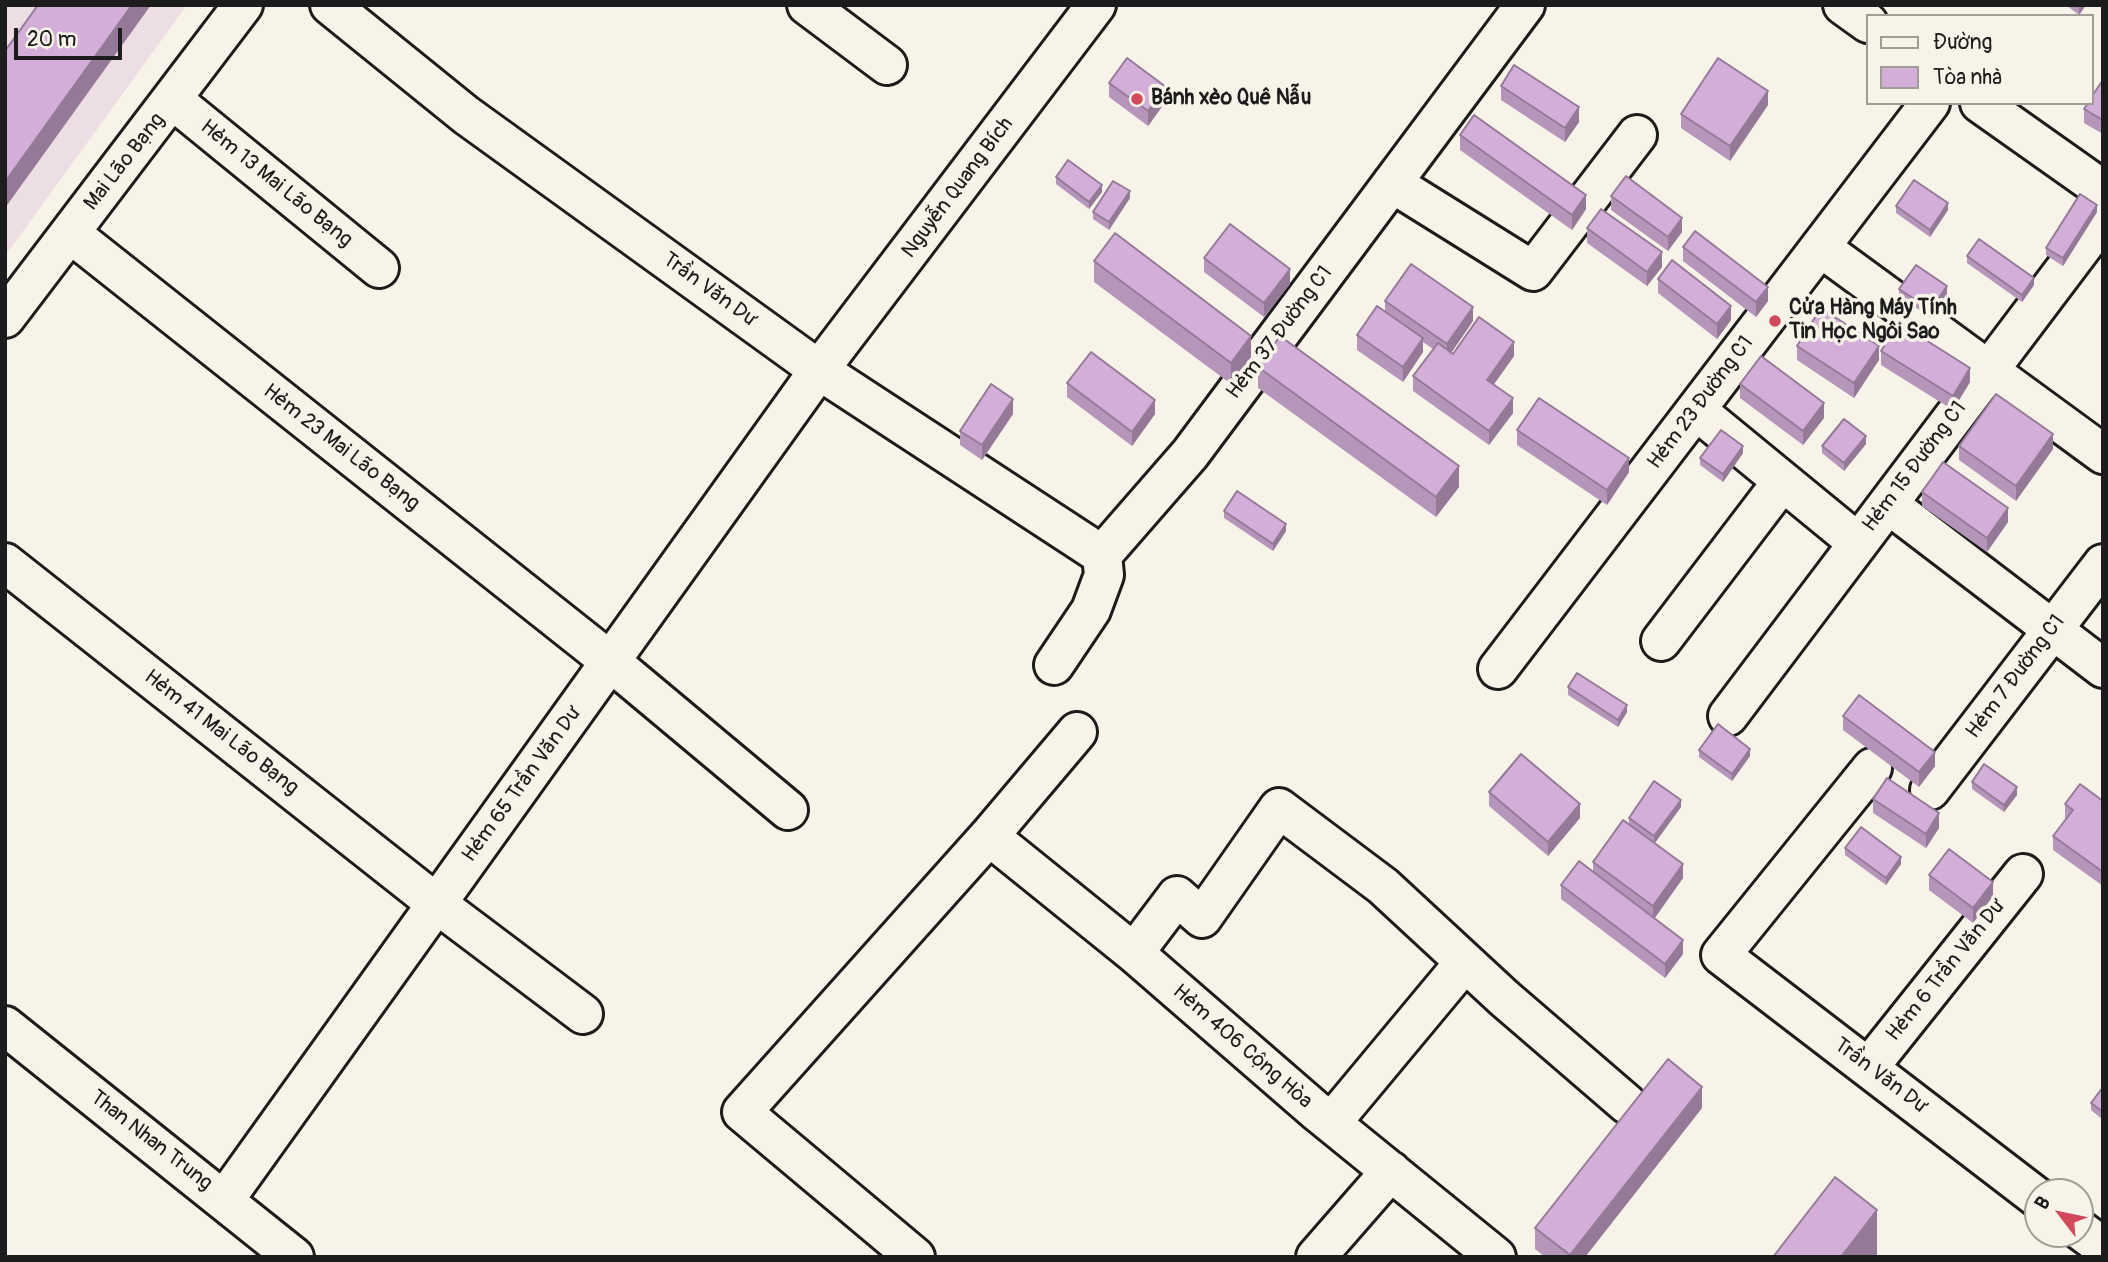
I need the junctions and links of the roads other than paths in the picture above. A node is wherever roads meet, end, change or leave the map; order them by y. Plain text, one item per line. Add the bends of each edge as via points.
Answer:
1 (243, 5) edge
2 (330, 5) edge
3 (807, 5) edge
4 (1096, 5) edge
5 (1525, 5) edge
6 (1843, 5) edge
7 (1867, 22) edge
8 (887, 65) dead end
9 (173, 100) junction
10 (1928, 105) edge
11 (1983, 105) edge
12 (1637, 135) dead end
13 (1392, 183) junction
14 (2103, 190) edge
15 (2103, 219) edge
16 (70, 233) junction
17 (1820, 247) junction
18 (379, 268) dead end
19 (5, 318) edge
20 (819, 370) junction
21 (1988, 370) junction
22 (1696, 410) junction
23 (2103, 454) edge
24 (1782, 482) junction
25 (1888, 504) junction
26 (1858, 543) junction
27 (1102, 555) junction
28 (5, 563) edge
29 (2103, 564) edge
30 (2052, 629) junction
31 (1661, 641) dead end
32 (611, 662) junction
33 (1054, 665) dead end
34 (2103, 668) edge
35 (1498, 669) dead end
36 (1728, 716) dead end
37 (1077, 732) dead end
38 (1872, 768) dead end
39 (1930, 790) dead end
40 (788, 810) dead end
41 (989, 836) junction
42 (2023, 874) dead end
43 (437, 904) junction
44 (1134, 953) junction
45 (1465, 962) junction
46 (583, 1014) dead end
47 (5, 1026) edge
48 (1869, 1067) junction
49 (1628, 1104) dead end
50 (1331, 1123) junction
51 (1391, 1171) junction
52 (2024, 1187) edge
53 (225, 1199) junction
54 (294, 1257) edge
55 (915, 1257) edge
56 (1316, 1257) edge
57 (1496, 1257) edge

1 - 9 street, Mai Lão Bạng
2 - 20 street, Trần Văn Dư via 466,115
3 - 8 street
4 - 20 street, Nguyễn Quang Bích
5 - 13 street, Hẻm 37 Đường C1
6 - 7 street
9 - 16 street, Mai Lão Bạng
9 - 18 street, Hẻm 13 Mai Lão Bạng
10 - 17 street, Hẻm 23 Đường C1
11 - 14 street
12 - 13 street via 1533,271
13 - 27 street, Hẻm 37 Đường C1 via 1190,454
15 - 21 street, Hẻm 15 Đường C1
16 - 19 street, Mai Lão Bạng
16 - 32 street, Hẻm 23 Mai Lão Bạng
17 - 21 street
17 - 22 street, Hẻm 23 Đường C1
20 - 27 street, Trần Văn Dư
20 - 32 street, Hẻm 65 Trần Văn Dư
21 - 23 street
21 - 25 street, Hẻm 15 Đường C1
22 - 24 street
22 - 35 street, Hẻm 23 Đường C1
24 - 26 street
24 - 31 street
25 - 26 street, Hẻm 15 Đường C1
25 - 30 street
26 - 36 street, Hẻm 15 Đường C1
27 - 33 street via 1104,575 1091,610
28 - 43 street, Hẻm 41 Mai Lão Bạng
29 - 30 street, Hẻm 7 Đường C1
30 - 34 street
30 - 39 street, Hẻm 7 Đường C1
32 - 40 street, Hẻm 23 Mai Lão Bạng
32 - 43 street, Hẻm 65 Trần Văn Dư
37 - 41 street
38 - 48 street, Trần Văn Dư via 1721,955
41 - 44 street, Hẻm 406 Cộng Hòa
41 - 55 street via 742,1112
42 - 48 street, Hẻm 6 Trần Văn Dư
43 - 46 street, Hẻm 41 Mai Lão Bạng
43 - 53 street, Hẻm 65 Trần Văn Dư
44 - 45 street via 1177,896 1202,918 1279,808 1383,886
44 - 50 street, Hẻm 406 Cộng Hòa
45 - 49 street
45 - 50 street
47 - 53 street, Than Nhan Trung
48 - 52 street, Trần Văn Dư
50 - 51 street, Hẻm 406 Cộng Hòa
51 - 56 street
51 - 57 street, Hẻm 406 Cộng Hòa
53 - 54 street, Than Nhan Trung

